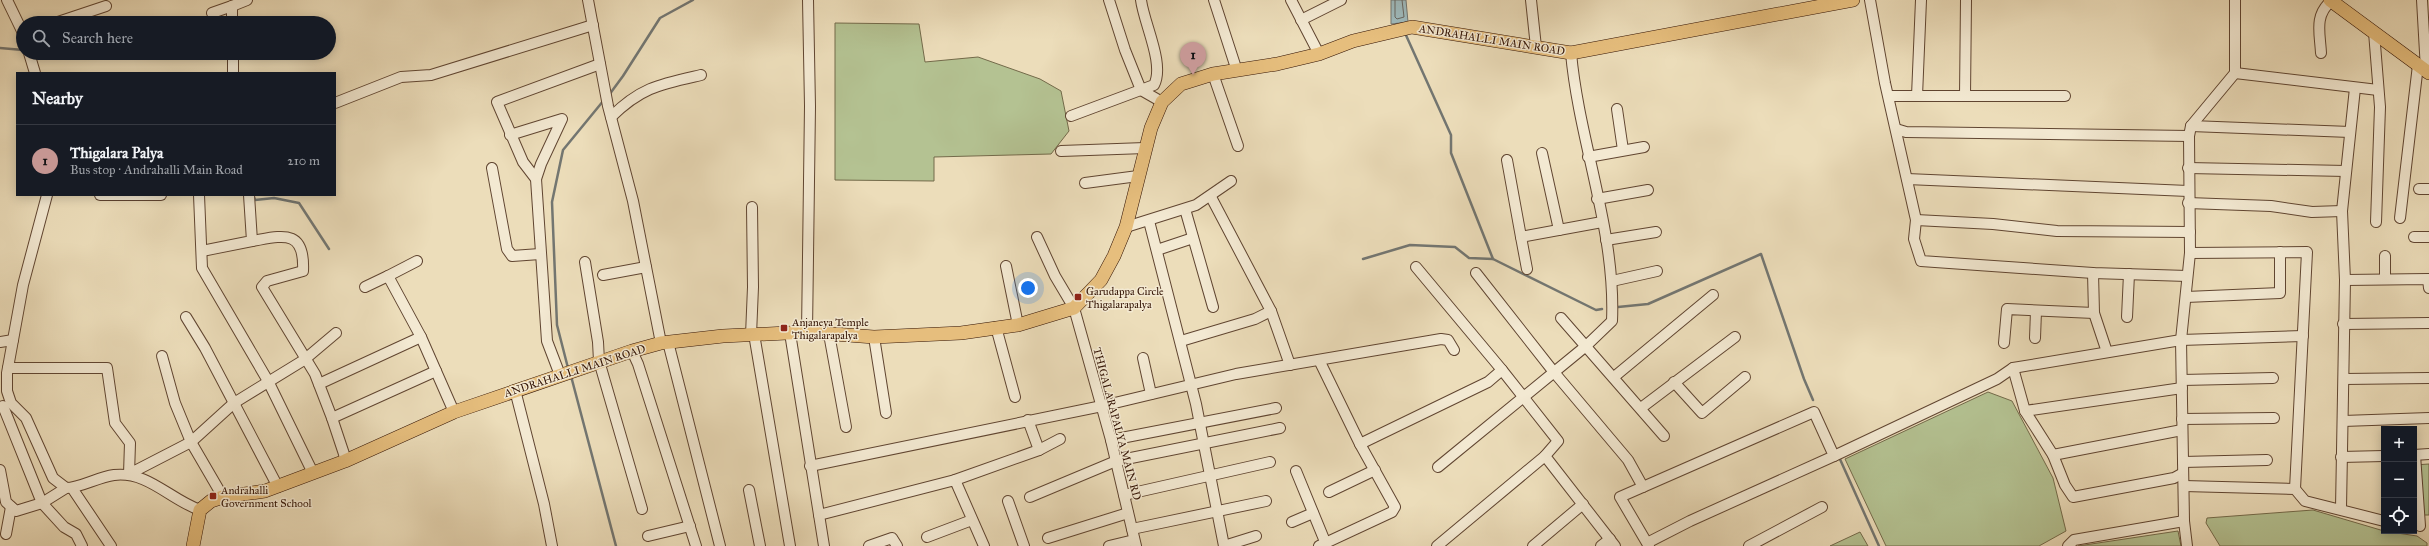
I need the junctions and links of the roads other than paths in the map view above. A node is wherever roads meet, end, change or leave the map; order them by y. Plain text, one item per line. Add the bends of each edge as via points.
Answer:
1 (7, 0) edge
2 (247, 0) edge
3 (588, 0) edge
4 (808, 0) edge
5 (1109, 0) edge
6 (1141, 0) edge
7 (1214, 0) edge
8 (1292, 0) edge
9 (1341, 0) edge
10 (1532, 0) edge
11 (1853, 0) edge
12 (1870, 0) edge
13 (1921, 0) edge
14 (1966, 0) edge
15 (2235, 0) edge
16 (2330, 0) edge
17 (2422, 0) edge
18 (106, 6) dead end
19 (232, 6) junction
20 (212, 13) dead end
21 (76, 16) edge
22 (232, 16) edge
23 (16, 19) edge
24 (1302, 20) junction
25 (593, 25) junction
26 (2374, 32) junction
27 (1536, 47) junction
28 (2427, 51) edge
29 (1571, 53) junction
30 (2321, 53) dead end
31 (1319, 54) junction
32 (31, 60) edge
33 (233, 60) edge
34 (600, 64) junction
35 (2424, 69) edge
36 (1236, 70) junction
37 (35, 72) edge
38 (233, 72) edge
39 (2235, 73) junction
40 (1212, 74) junction
41 (701, 75) dead end
42 (2355, 88) junction
43 (1142, 90) junction
44 (2378, 90) junction
45 (1890, 96) junction
46 (1917, 96) junction
47 (1965, 96) junction
48 (2065, 96) dead end
49 (1162, 102) junction
50 (336, 103) edge
51 (1617, 109) dead end
52 (1071, 116) dead end
53 (611, 118) junction
54 (1896, 129) junction
55 (2190, 131) junction
56 (2350, 132) junction
57 (510, 135) junction
58 (1238, 146) dead end
59 (1644, 147) dead end
60 (1146, 148) junction
61 (1623, 150) junction
62 (1061, 151) dead end
63 (1542, 153) dead end
64 (1588, 157) junction
65 (1507, 160) dead end
66 (492, 168) dead end
67 (2188, 168) junction
68 (2346, 171) junction
69 (1138, 176) junction
70 (536, 179) junction
71 (1907, 179) junction
72 (1231, 181) dead end
73 (1085, 183) dead end
74 (1648, 190) dead end
75 (2188, 191) junction
76 (47, 196) edge
77 (198, 196) edge
78 (249, 196) edge
79 (1211, 197) junction
80 (1597, 199) junction
81 (2188, 204) junction
82 (752, 207) dead end
83 (1185, 209) junction
84 (2342, 211) junction
85 (2400, 218) dead end
86 (1916, 220) junction
87 (1149, 221) junction
88 (1602, 222) junction
89 (2376, 222) dead end
90 (1126, 227) junction
91 (1559, 230) junction
92 (1656, 232) dead end
93 (2190, 232) junction
94 (1037, 237) dead end
95 (1521, 237) junction
96 (2414, 237) dead end
97 (2429, 237) edge
98 (1193, 238) junction
99 (1606, 240) junction
100 (252, 241) junction
101 (1157, 250) junction
102 (202, 251) junction
103 (2280, 252) junction
104 (2190, 253) junction
105 (540, 254) junction
106 (2385, 256) dead end
107 (417, 261) dead end
108 (585, 262) dead end
109 (1006, 266) dead end
110 (646, 267) junction
111 (1416, 267) dead end
112 (1527, 269) dead end
113 (1657, 271) dead end
114 (2094, 272) junction
115 (1476, 273) dead end
116 (2129, 274) junction
117 (603, 275) dead end
118 (388, 276) junction
119 (2187, 276) junction
120 (2385, 278) junction
121 (2345, 280) junction
122 (1612, 281) junction
123 (365, 287) dead end
124 (2429, 288) edge
125 (1713, 295) dead end
126 (2186, 297) junction
127 (1213, 306) dead end
128 (1074, 308) junction
129 (1271, 311) junction
130 (2036, 311) junction
131 (2094, 313) junction
132 (186, 317) dead end
133 (2127, 317) dead end
134 (1561, 318) dead end
135 (2429, 323) edge
136 (2343, 324) junction
137 (1018, 325) junction
138 (996, 327) junction
139 (807, 332) junction
140 (336, 333) dead end
141 (790, 333) junction
142 (828, 334) junction
143 (753, 335) junction
144 (2304, 336) junction
145 (421, 337) junction
146 (874, 337) junction
147 (1735, 337) dead end
148 (2035, 338) dead end
149 (13, 340) junction
150 (2181, 340) junction
151 (0, 342) edge
152 (664, 342) junction
153 (1181, 342) junction
154 (2004, 342) dead end
155 (1586, 346) junction
156 (1454, 350) dead end
157 (632, 351) junction
158 (2107, 352) junction
159 (162, 356) dead end
160 (1143, 358) dead end
161 (304, 360) junction
162 (1319, 360) junction
163 (599, 361) junction
164 (1290, 365) junction
165 (8, 368) junction
166 (2013, 368) junction
167 (1502, 370) junction
168 (436, 371) junction
169 (1553, 371) junction
170 (566, 372) junction
171 (1614, 376) junction
172 (1745, 377) dead end
173 (2274, 378) dead end
174 (2429, 378) edge
175 (2344, 379) junction
176 (268, 381) junction
177 (1674, 382) junction
178 (319, 384) junction
179 (1191, 384) junction
180 (2182, 384) junction
181 (515, 390) junction
182 (1151, 394) junction
183 (1015, 397) dead end
184 (1524, 397) junction
185 (234, 403) junction
186 (4, 404) edge
187 (1102, 406) junction
188 (1276, 408) dead end
189 (1641, 408) junction
190 (2025, 410) junction
191 (454, 412) junction
192 (886, 413) dead end
193 (332, 418) junction
194 (2274, 418) dead end
195 (2429, 418) edge
196 (2182, 419) junction
197 (1028, 420) junction
198 (1199, 421) junction
199 (2343, 421) junction
200 (846, 427) dead end
201 (1280, 428) dead end
202 (2182, 430) junction
203 (1664, 436) dead end
204 (1060, 439) dead end
205 (1111, 440) junction
206 (191, 442) junction
207 (1204, 444) junction
208 (1360, 444) junction
209 (1039, 450) junction
210 (2429, 454) edge
211 (2053, 455) junction
212 (2417, 455) edge
213 (1545, 456) junction
214 (1834, 456) junction
215 (2381, 456) edge
216 (2341, 457) junction
217 (2267, 460) dead end
218 (344, 461) junction
219 (1116, 461) junction
220 (1270, 462) dead end
221 (2183, 462) junction
222 (2415, 462) edge
223 (810, 466) junction
224 (1438, 466) dead end
225 (1375, 470) junction
226 (0, 471) edge
227 (1296, 471) dead end
228 (313, 473) junction
229 (2183, 473) junction
230 (129, 474) junction
231 (1210, 474) junction
232 (955, 480) junction
233 (278, 486) junction
234 (2184, 486) junction
235 (1643, 487) junction
236 (69, 488) junction
237 (2295, 489) junction
238 (749, 490) dead end
239 (1329, 492) dead end
240 (1124, 495) junction
241 (223, 497) junction
242 (1030, 497) dead end
243 (1008, 501) dead end
244 (1266, 501) dead end
245 (42, 503) junction
246 (1583, 504) junction
247 (11, 507) junction
248 (1822, 507) dead end
249 (2341, 508) junction
250 (200, 510) junction
251 (642, 510) dead end
252 (1218, 512) junction
253 (1128, 513) junction
254 (1313, 513) junction
255 (819, 515) junction
256 (972, 520) junction
257 (2381, 520) edge
258 (2184, 521) junction
259 (1292, 522) dead end
260 (690, 526) junction
261 (2421, 526) edge
262 (1132, 529) junction
263 (6, 534) dead end
264 (648, 536) dead end
265 (1256, 536) dead end
266 (927, 537) dead end
267 (1048, 538) dead end
268 (1612, 542) edge
269 (1135, 543) edge
270 (1648, 544) edge
271 (1322, 545) edge
272 (82, 546) edge
273 (111, 546) edge
274 (193, 546) edge
275 (552, 546) edge
276 (696, 546) edge
277 (720, 546) edge
278 (760, 546) edge
279 (790, 546) edge
280 (824, 546) edge
281 (869, 546) edge
282 (897, 546) edge
283 (984, 546) edge
284 (1024, 546) edge
285 (1109, 546) edge
286 (1224, 546) edge
287 (1437, 546) edge
288 (1533, 546) edge
289 (1601, 546) edge
290 (1749, 546) edge
291 (2068, 546) edge
292 (2188, 546) edge

1 - 23 street
2 - 19 street
3 - 25 street
4 - 139 street via 810,106
5 - 43 street via 1125,50
6 - 43 street via 1158,64 1158,77 1154,85
7 - 36 street
8 - 24 street
9 - 24 street
10 - 27 street
11 - 29 main road, ANDRAHALLI MAIN ROAD
12 - 45 street via 1885,83
13 - 46 street
14 - 47 street
15 - 39 street
16 - 26 main road
16 - 30 street via 2322,8 2320,16
17 - 28 street
18 - 21 street
19 - 20 street
19 - 22 street
24 - 31 street
25 - 34 street
25 - 50 street via 431,75 401,77
26 - 35 main road
26 - 44 street
27 - 29 main road, ANDRAHALLI MAIN ROAD
27 - 31 main road, ANDRAHALLI MAIN ROAD via 1412,27 1353,41
28 - 35 street
29 - 64 street via 1575,92
31 - 36 main road, ANDRAHALLI MAIN ROAD via 1278,64
32 - 37 street
33 - 38 street
34 - 53 street
34 - 57 street via 497,102
35 - 85 street
36 - 40 main road, ANDRAHALLI MAIN ROAD
39 - 42 street
39 - 55 street
40 - 49 main road, ANDRAHALLI MAIN ROAD via 1181,84
40 - 58 street
41 - 53 street via 646,90 633,97
42 - 44 street
42 - 56 street
43 - 49 street
43 - 52 street
44 - 89 street
45 - 46 street
45 - 54 street
46 - 47 street
47 - 48 street
49 - 60 main road, ANDRAHALLI MAIN ROAD
51 - 61 street
53 - 110 street via 633,200
54 - 55 street via 1906,132
54 - 71 street
55 - 56 street
55 - 67 street
56 - 68 street
57 - 70 street via 523,162
57 - 70 street via 562,119
59 - 61 street
60 - 62 street
60 - 69 main road, ANDRAHALLI MAIN ROAD
61 - 64 street
63 - 91 street
64 - 80 street
65 - 95 street
66 - 105 street via 507,249 512,256
67 - 68 street
67 - 75 street
68 - 84 street
69 - 73 street
69 - 90 main road, ANDRAHALLI MAIN ROAD
70 - 105 street
71 - 75 street
71 - 86 street
72 - 79 street
74 - 80 street
75 - 81 street
76 - 149 street via 23,285
77 - 102 street
78 - 100 street
79 - 83 street
79 - 129 street
80 - 88 street
81 - 84 street via 2271,206 2312,212
81 - 93 street
82 - 143 street
83 - 87 street
83 - 98 street
84 - 121 street
86 - 93 street via 1993,224 2057,231
86 - 114 street via 1914,239 1921,261
87 - 90 street
87 - 101 street
88 - 91 street
88 - 99 street
90 - 128 main road, ANDRAHALLI MAIN ROAD via 1101,280
91 - 95 street
92 - 99 street
93 - 104 street
94 - 128 street, THIGALARAPALYA MAIN RD via 1055,276
95 - 112 street
96 - 97 street
98 - 101 street
98 - 127 street
99 - 122 street
100 - 102 street
100 - 161 street via 288,236 294,238 298,244 303,271 267,281 262,287
101 - 153 street
102 - 176 street via 202,268
103 - 104 street
103 - 126 street via 2280,293
103 - 144 street via 2307,252
104 - 119 street
105 - 170 street via 547,341
106 - 120 street
107 - 118 street
108 - 163 street
109 - 137 street
110 - 117 street
110 - 152 street
111 - 167 street
113 - 122 street
114 - 116 street
114 - 131 street
115 - 169 street
116 - 119 street
116 - 133 street
118 - 123 street
118 - 145 street
119 - 126 street
120 - 121 street
120 - 124 street via 2428,279
121 - 136 street
122 - 155 street via 1612,321
125 - 171 street
126 - 150 street
128 - 137 main road, ANDRAHALLI MAIN ROAD
128 - 187 street, THIGALARAPALYA MAIN RD
129 - 153 street via 1256,319
129 - 164 street
130 - 131 street
130 - 148 street
130 - 154 street via 2007,308
131 - 158 street
132 - 185 street
134 - 155 street
135 - 136 street
136 - 175 street
137 - 138 main road, ANDRAHALLI MAIN ROAD
138 - 146 main road, ANDRAHALLI MAIN ROAD via 961,333
138 - 183 street
139 - 141 main road, ANDRAHALLI MAIN ROAD
139 - 142 main road, ANDRAHALLI MAIN ROAD
140 - 161 street
141 - 143 main road, ANDRAHALLI MAIN ROAD
141 - 223 street
142 - 146 main road, ANDRAHALLI MAIN ROAD
142 - 200 street
143 - 152 main road, ANDRAHALLI MAIN ROAD
143 - 279 street
144 - 150 street
144 - 237 street
145 - 168 street
145 - 178 street
146 - 192 street
147 - 177 street
149 - 151 street
149 - 165 street
150 - 158 street
150 - 180 street
152 - 157 main road, ANDRAHALLI MAIN ROAD
152 - 277 street
153 - 179 street
155 - 169 street
155 - 171 street
156 - 162 street via 1448,340 1441,339
157 - 163 main road, ANDRAHALLI MAIN ROAD
157 - 260 street
158 - 166 street
159 - 206 street via 175,404
160 - 182 street
161 - 176 street
161 - 178 street
162 - 164 street
162 - 208 street
163 - 170 main road, ANDRAHALLI MAIN ROAD
163 - 251 street
164 - 179 street
165 - 186 street
165 - 230 street via 107,368 115,423 130,443
166 - 190 street
166 - 214 street via 1997,380
167 - 184 street
167 - 208 street via 1488,382
168 - 191 street
168 - 193 street
169 - 184 street
169 - 235 street via 1628,460
170 - 181 main road, ANDRAHALLI MAIN ROAD
171 - 189 street
172 - 177 street via 1702,413
173 - 180 street
174 - 175 street
175 - 199 street
176 - 185 street
176 - 228 street
177 - 189 street
178 - 193 street
179 - 182 street
179 - 198 street
180 - 190 street
180 - 196 street
181 - 191 main road, ANDRAHALLI MAIN ROAD
181 - 275 street
182 - 187 street
184 - 213 street via 1558,441
184 - 224 street
185 - 206 street
185 - 233 street
186 - 236 street via 26,418 53,478
186 - 245 street
187 - 197 street
187 - 205 street, THIGALARAPALYA MAIN RD
188 - 198 street
189 - 203 street
190 - 211 street
191 - 218 main road, ANDRAHALLI MAIN ROAD
193 - 218 street
194 - 196 street
195 - 199 street
196 - 202 street
197 - 209 street
197 - 223 street
198 - 205 street
198 - 207 street
199 - 216 street
201 - 207 street
202 - 211 street
202 - 221 street
204 - 209 street
205 - 219 street, THIGALARAPALYA MAIN RD
206 - 230 street
206 - 241 street
207 - 219 street
207 - 231 street
208 - 225 street
209 - 232 street
210 - 212 street
211 - 229 street via 2065,485 2073,497 2174,478
213 - 246 street
213 - 287 street
214 - 235 street via 1814,412
214 - 270 street
215 - 216 street
216 - 249 street
217 - 221 street
218 - 228 main road, ANDRAHALLI MAIN ROAD
219 - 240 street, THIGALARAPALYA MAIN RD
219 - 242 street
220 - 231 street
221 - 229 street
222 - 261 street
223 - 255 street
225 - 239 street
225 - 271 street via 1395,507 1392,512
226 - 247 street via 6,502
227 - 254 street
228 - 233 main road, ANDRAHALLI MAIN ROAD
229 - 234 street
230 - 236 street via 94,479
230 - 250 street via 144,478 182,504
231 - 240 street
231 - 252 street
232 - 255 street
232 - 256 street
233 - 241 main road, ANDRAHALLI MAIN ROAD via 265,491
234 - 237 street
234 - 258 street
235 - 270 street via 1620,497
236 - 245 street
236 - 273 street
237 - 249 street via 2305,501
238 - 278 street
240 - 253 street, THIGALARAPALYA MAIN RD
241 - 250 main road, ANDRAHALLI MAIN ROAD via 210,501
243 - 284 street
244 - 252 street
245 - 247 street via 16,511
245 - 272 street via 64,527 76,534
246 - 268 street
246 - 288 street
247 - 263 street
248 - 290 street
249 - 257 street
250 - 274 main road
252 - 262 street
252 - 286 street
253 - 262 street, THIGALARAPALYA MAIN RD
253 - 267 street
254 - 259 street
254 - 271 street
255 - 280 street
256 - 266 street
256 - 283 street
258 - 291 street via 2074,540
258 - 292 street
260 - 264 street
260 - 276 street
262 - 269 street, THIGALARAPALYA MAIN RD
265 - 286 street
268 - 289 street
269 - 285 street
281 - 282 street via 892,538

